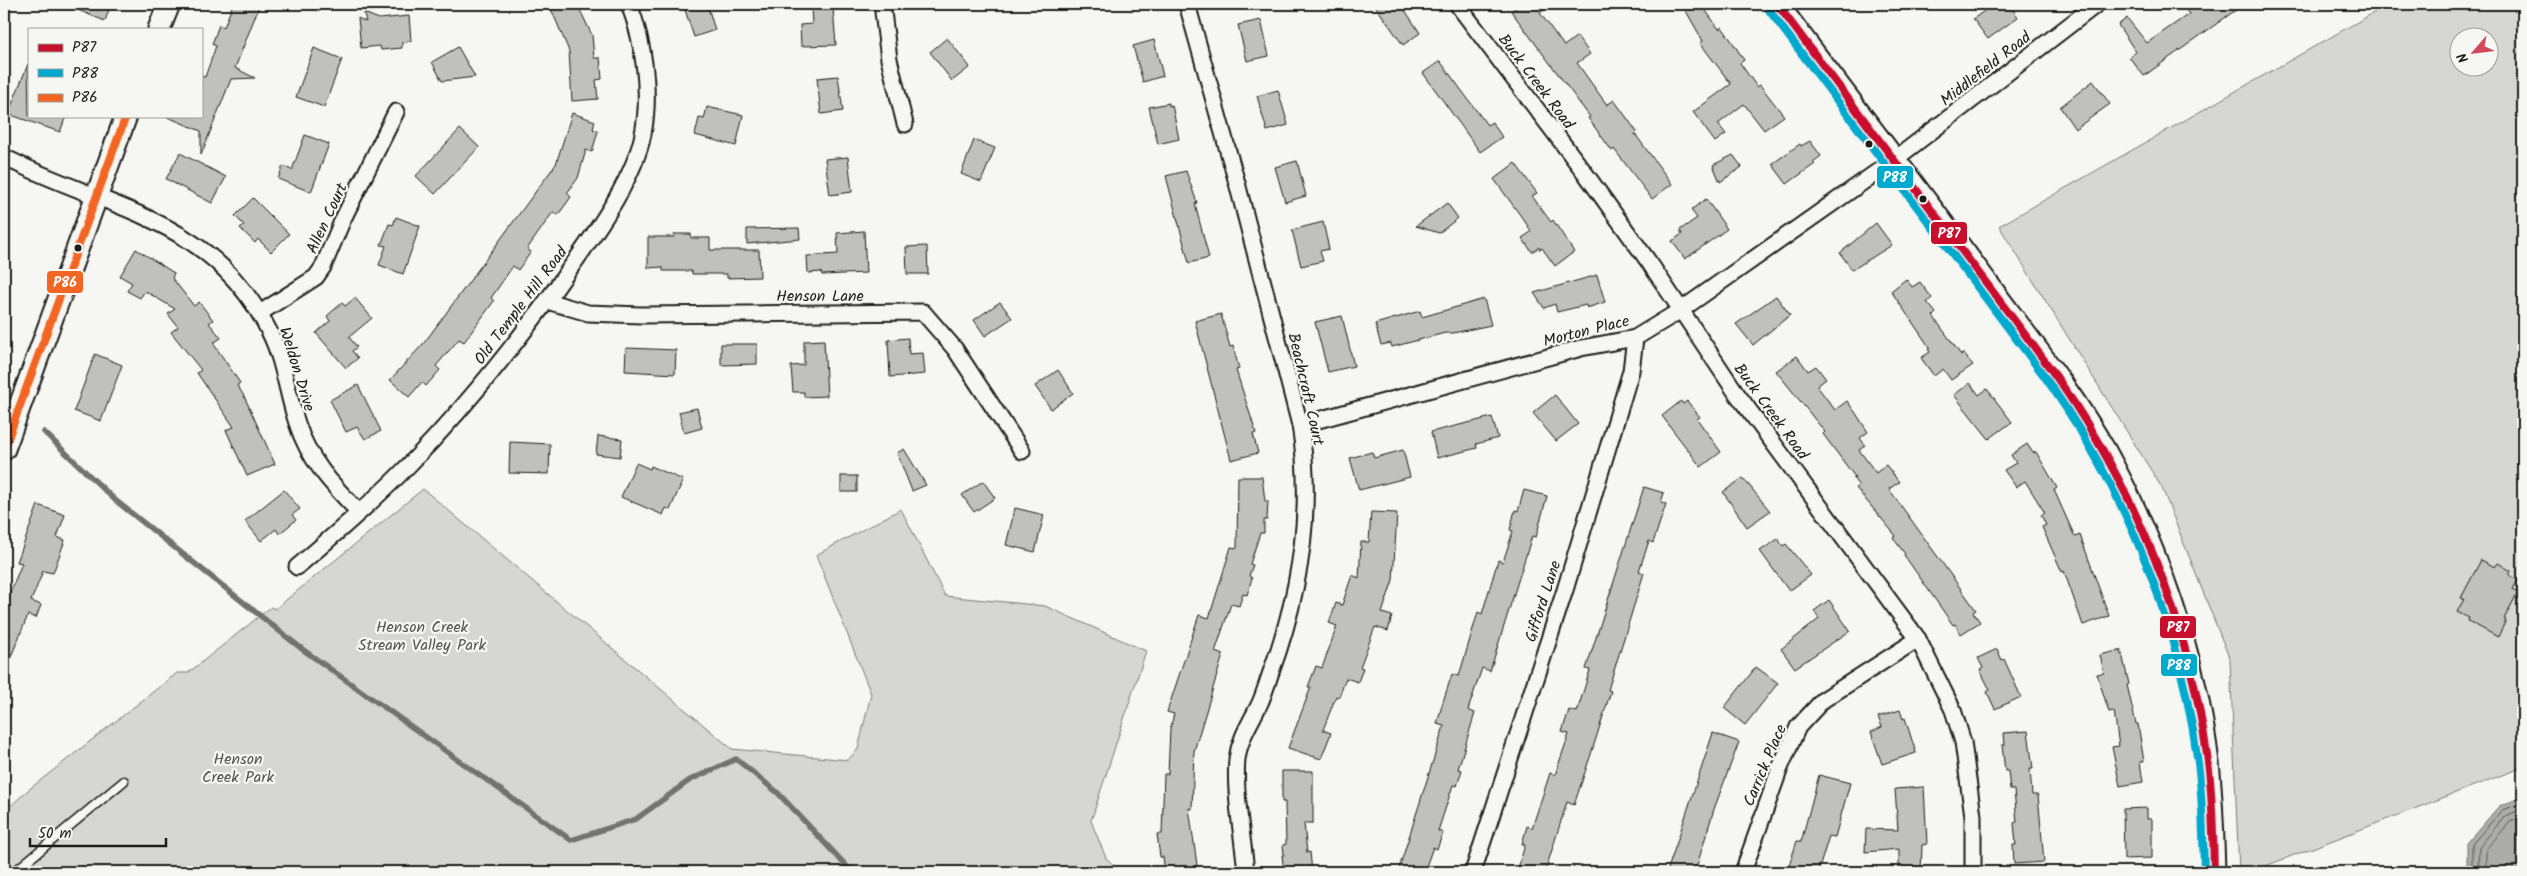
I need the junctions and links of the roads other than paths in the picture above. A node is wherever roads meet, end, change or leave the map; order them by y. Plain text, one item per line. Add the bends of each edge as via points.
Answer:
1 (169, 4) edge
2 (629, 4) edge
3 (882, 4) edge
4 (1188, 4) edge
5 (1457, 4) edge
6 (1777, 4) edge
7 (2097, 4) edge
8 (159, 28) edge
9 (396, 112) dead end
10 (125, 118) edge
11 (905, 124) dead end
12 (4, 157) edge
13 (1894, 160) junction
14 (96, 197) junction
15 (547, 301) junction
16 (1681, 310) junction
17 (260, 313) junction
18 (1635, 338) junction
19 (1300, 425) junction
20 (4, 448) edge
21 (1022, 451) dead end
22 (359, 512) junction
23 (297, 567) dead end
24 (1918, 640) junction
25 (124, 781) dead end
26 (14, 872) edge
27 (1246, 872) edge
28 (1473, 872) edge
29 (1743, 872) edge
30 (1973, 872) edge
31 (2214, 872) edge

1 - 8 main road
2 - 15 street, Old Temple Hill Road via 645,68 643,135 612,205
3 - 11 street via 891,66
4 - 19 street, Beachcraft Court
5 - 16 street, Buck Creek Road via 1585,173
6 - 13 main road
7 - 13 street, Middlefield Road
9 - 17 street, Allen Court via 323,267 316,277
10 - 14 main road
12 - 14 street, Weldon Drive
13 - 16 street, Morton Place
13 - 31 main road via 2080,411 2112,465 2148,543 2174,611 2198,705 2208,761
14 - 17 street, Weldon Drive via 166,225 201,248 236,280
14 - 20 main road
15 - 21 street, Henson Lane via 588,313 641,315 923,312 955,349
15 - 22 street, Old Temple Hill Road via 465,404 406,468
16 - 18 street, Morton Place
16 - 24 street, Buck Creek Road via 1737,394
17 - 22 street, Weldon Drive via 279,354 297,426 309,451 322,472
18 - 19 street, Morton Place via 1581,348
18 - 28 street, Gifford Lane via 1631,371 1565,590
19 - 27 street, Beachcraft Court via 1306,462 1306,499 1300,570 1280,648 1260,703 1244,730 1237,758
22 - 23 street, Old Temple Hill Road
24 - 29 street, Carrick Place via 1824,700 1798,727
24 - 30 street, Buck Creek Road via 1953,710 1963,742 1973,816
25 - 26 lane

